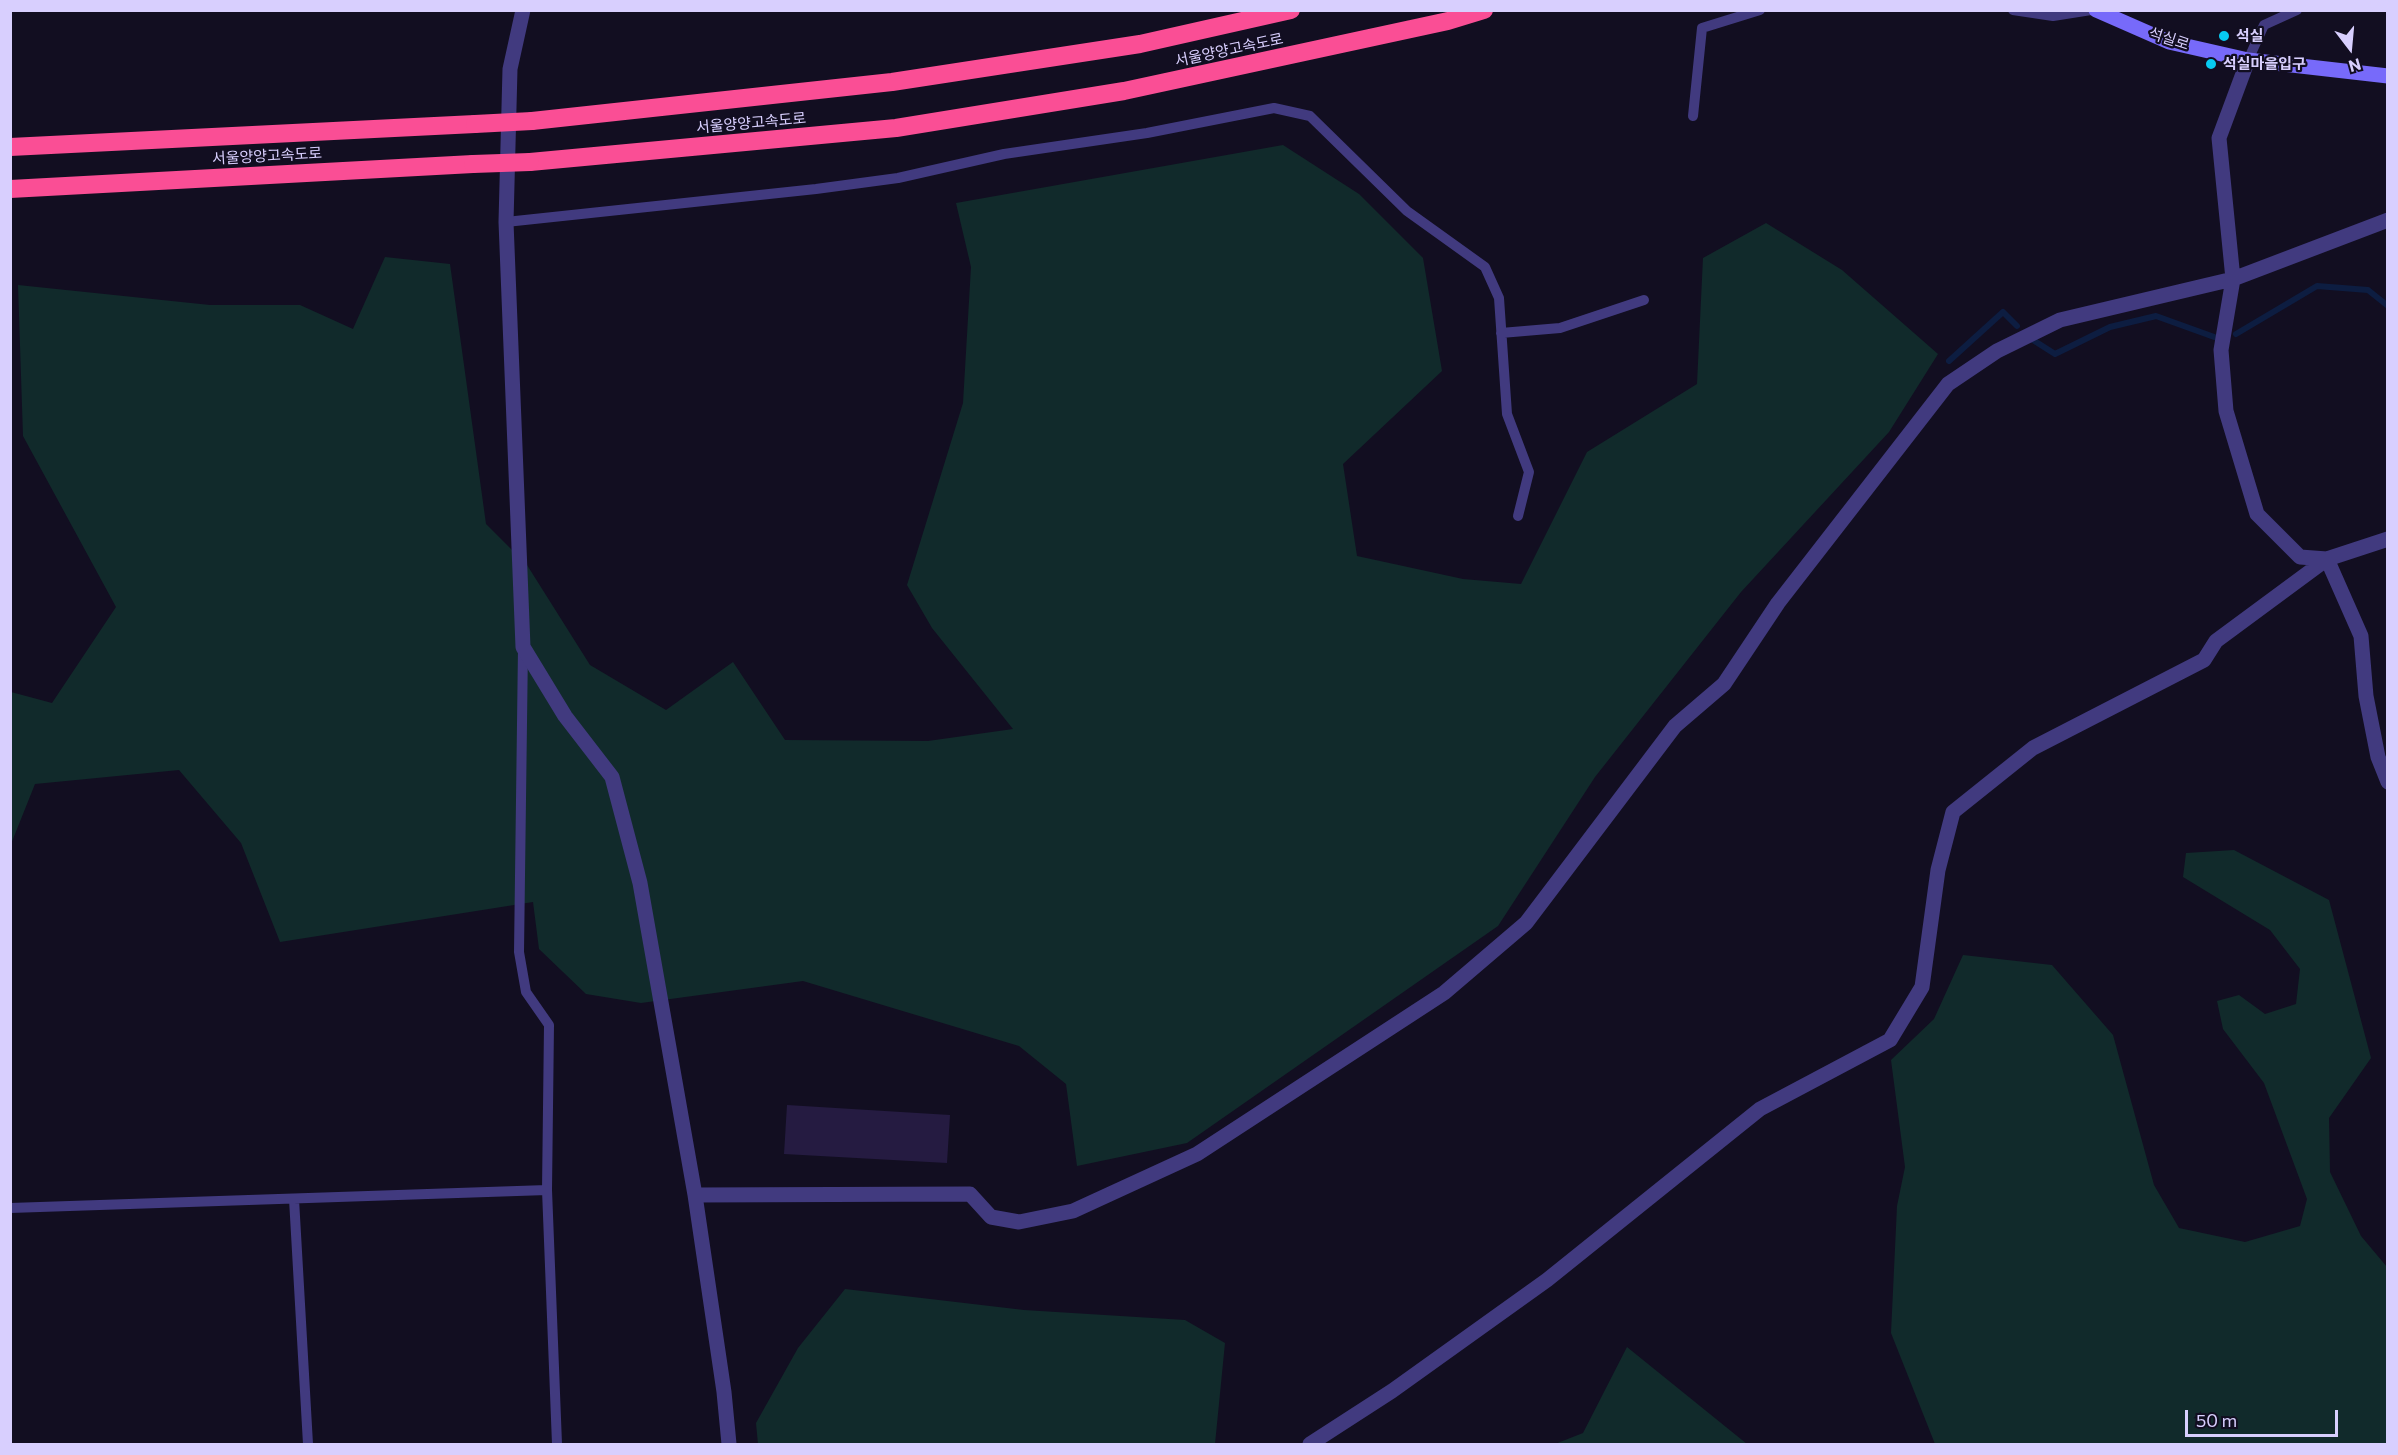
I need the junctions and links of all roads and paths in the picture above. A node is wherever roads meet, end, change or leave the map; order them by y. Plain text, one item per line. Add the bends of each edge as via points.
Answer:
1 (523, 10) edge
2 (1291, 10) edge
3 (1484, 10) edge
4 (1760, 10) edge
5 (2013, 10) edge
6 (2091, 10) edge
7 (2096, 10) edge
8 (2296, 10) edge
9 (2248, 60) junction
10 (2388, 76) edge
11 (1693, 116) dead end
12 (10, 147) edge
13 (10, 189) edge
14 (2388, 220) edge
15 (506, 222) junction
16 (2233, 279) junction
17 (1644, 300) dead end
18 (1501, 333) junction
19 (1518, 516) dead end
20 (2388, 538) edge
21 (2327, 559) junction
22 (523, 647) junction
23 (2388, 782) edge
24 (548, 1190) junction
25 (695, 1195) junction
26 (294, 1199) junction
27 (10, 1208) edge
28 (308, 1444) edge
29 (557, 1444) edge
30 (729, 1444) edge
31 (1310, 1444) edge

1 - 15 street via 510,69
2 - 12 highway, 서울양양고속도로, bridge via 1140,44 892,82 532,121
3 - 13 highway, 서울양양고속도로, bridge via 1124,91 896,128 530,162
4 - 11 lane via 1702,28
5 - 6 lane via 2053,16
7 - 9 main road, 석실로 via 2169,42
8 - 9 lane via 2264,25
9 - 10 main road, 석실로
9 - 16 street via 2219,138
14 - 16 street
15 - 18 lane via 898,178 1004,154 1147,133 1274,108 1310,116 1407,211 1485,267 1499,298
15 - 22 street
16 - 21 street via 2221,350 2226,411 2257,514 2300,557
16 - 25 street via 2060,320 1997,351 1948,384 1778,603 1724,684 1675,726 1526,923 1444,993 1197,1154 1073,1211 1019,1222 991,1217 970,1194
17 - 18 lane via 1560,328
18 - 19 lane via 1507,414 1529,472
20 - 21 street
21 - 23 street via 2361,636 2366,696 2378,757
21 - 31 street via 2216,641 2204,660 2033,748 1953,812 1938,870 1922,987 1890,1040 1760,1109 1547,1280 1392,1391
22 - 24 lane via 519,952 526,992 549,1025
22 - 25 street via 565,716 612,777 640,883
24 - 26 lane
24 - 29 lane
25 - 30 street
26 - 27 lane
26 - 28 lane

